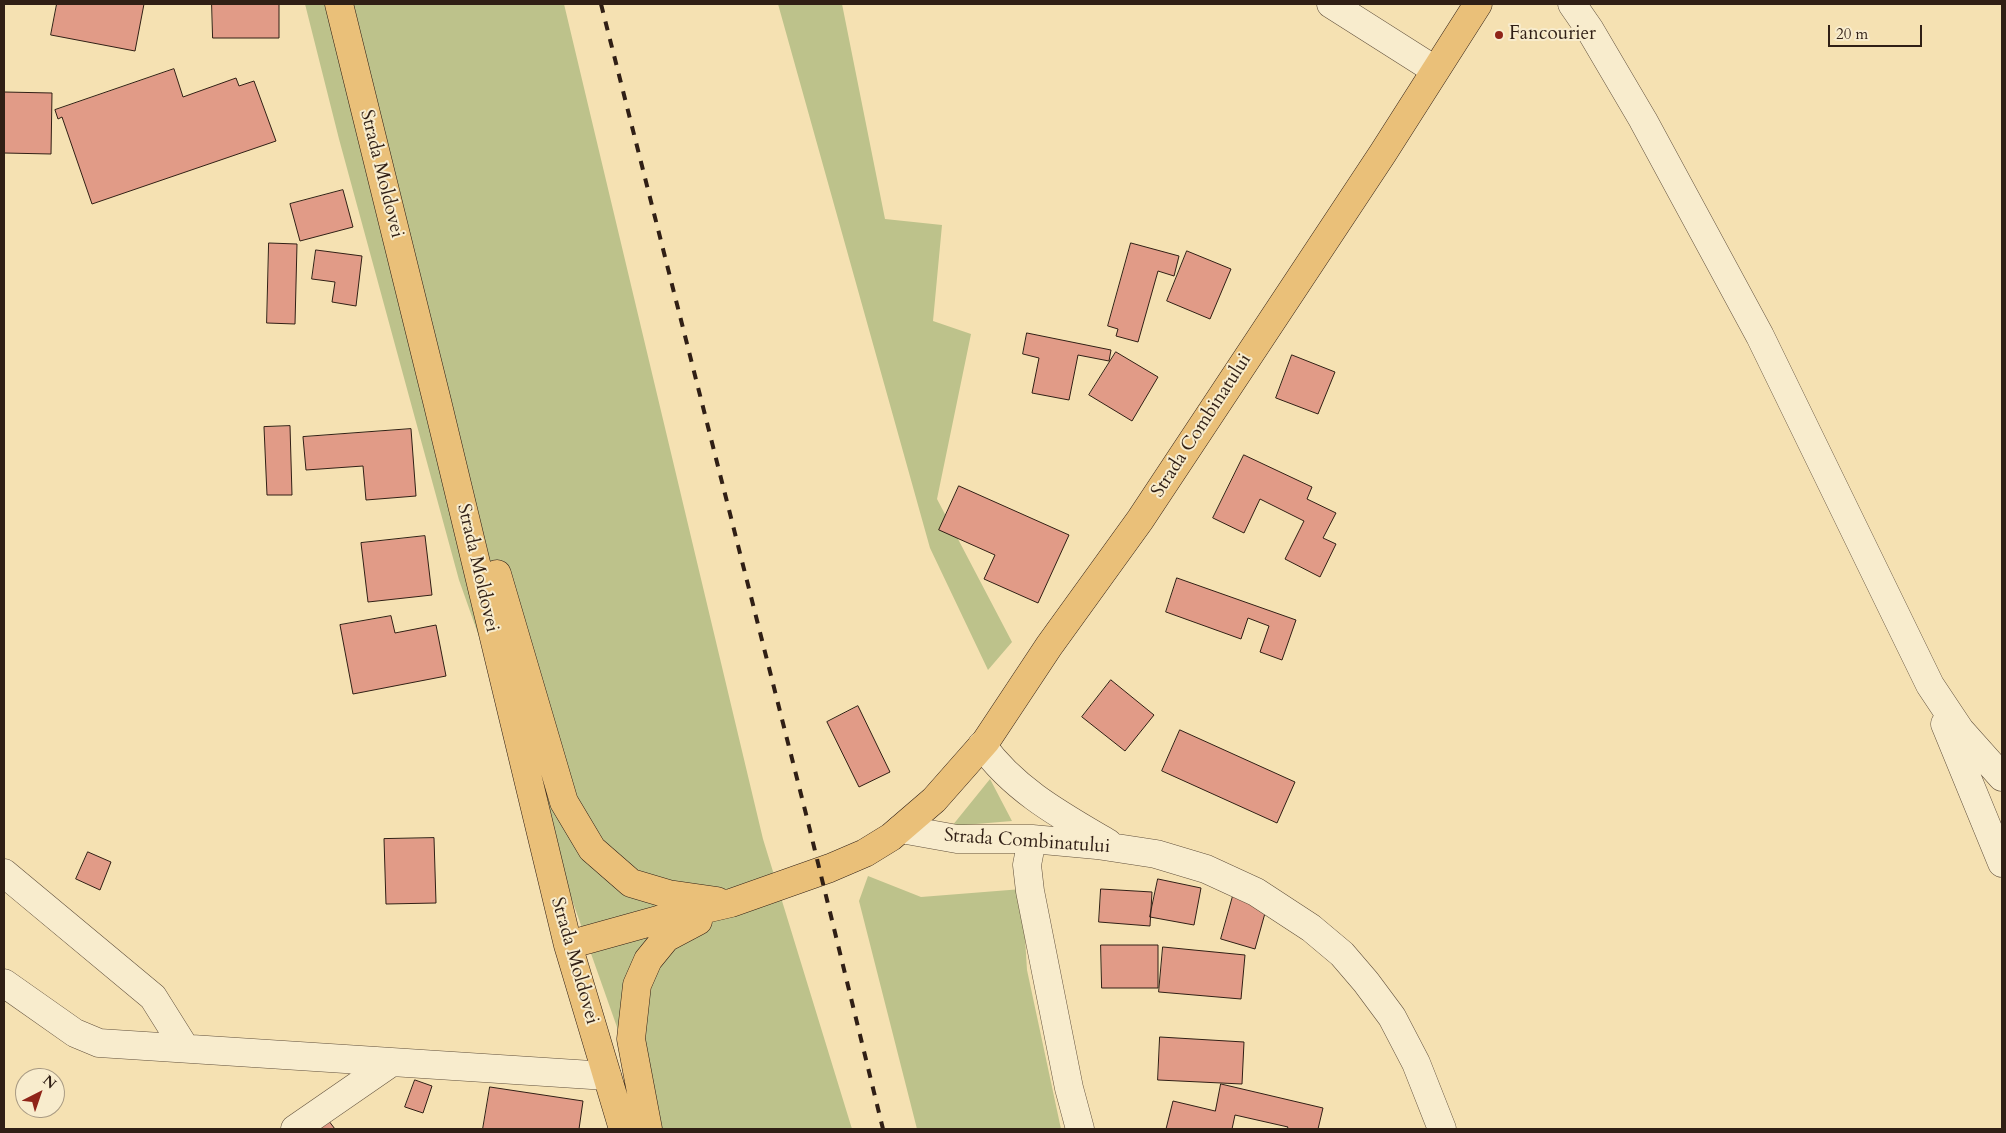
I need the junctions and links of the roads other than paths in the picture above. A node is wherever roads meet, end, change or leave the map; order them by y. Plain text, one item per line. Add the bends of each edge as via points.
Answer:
1 (338, 4) edge
2 (1332, 4) edge
3 (1478, 4) edge
4 (1572, 4) edge
5 (1435, 70) junction
6 (437, 401) junction
7 (1930, 685) junction
8 (982, 746) junction
9 (2002, 777) edge
10 (901, 829) junction
11 (1032, 839) junction
12 (1117, 848) junction
13 (2002, 863) edge
14 (4, 873) edge
15 (731, 903) junction
16 (568, 945) junction
17 (4, 983) edge
18 (185, 1048) junction
19 (392, 1062) junction
20 (607, 1076) junction
21 (295, 1129) edge
22 (624, 1129) edge
23 (648, 1129) edge
24 (1080, 1129) edge
25 (1442, 1129) edge

1 - 6 main road, Strada Moldovei
2 - 5 street
3 - 5 main road, Strada Combinatului
4 - 7 street via 1643,120 1760,336
5 - 8 main road, Strada Combinatului via 1140,520
6 - 15 main road via 461,455 564,802 573,818 592,849 631,883 668,894
6 - 16 main road, Strada Moldovei
7 - 9 street via 1960,730
7 - 13 street
8 - 10 main road, Strada Combinatului via 934,800
8 - 12 street via 1027,793
10 - 11 street, Strada Combinatului via 957,839
10 - 15 main road, Strada Combinatului via 865,852 830,868
11 - 12 street, Strada Combinatului
11 - 24 street via 1028,865 1030,891
12 - 25 street, Strada Combinatului via 1156,854 1206,869 1256,892 1311,928 1342,954 1392,1017 1416,1064
14 - 18 street via 153,997
15 - 16 main road, Strada Combinatului
15 - 23 main road via 666,938 648,960 637,985 631,1039
16 - 20 main road, Strada Moldovei
17 - 18 street via 75,1034 99,1043
18 - 19 street
19 - 20 street
19 - 21 street
20 - 22 main road, Strada Moldovei

